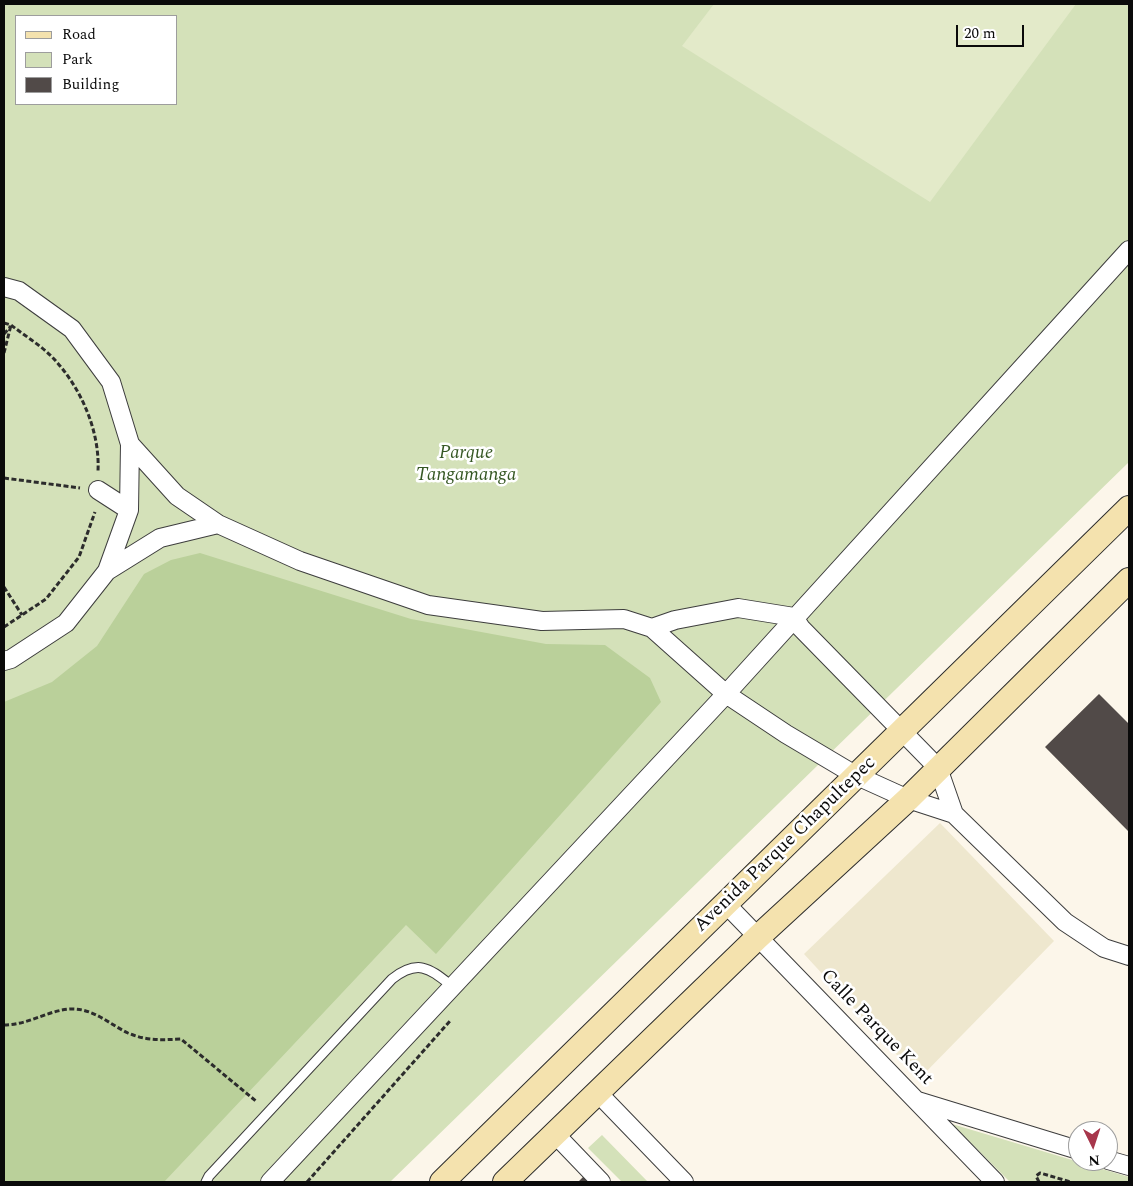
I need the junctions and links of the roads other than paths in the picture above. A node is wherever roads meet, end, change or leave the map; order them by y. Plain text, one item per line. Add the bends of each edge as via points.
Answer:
1 (1129, 250) edge
2 (4, 287) edge
3 (130, 444) junction
4 (98, 490) road end
5 (1129, 508) edge
6 (129, 510) junction
7 (218, 524) junction
8 (107, 571) junction
9 (1129, 580) edge
10 (794, 617) junction
11 (652, 628) junction
12 (4, 661) edge
13 (726, 694) junction
14 (902, 732) junction
15 (938, 768) junction
16 (855, 776) junction
17 (908, 799) junction
18 (954, 814) junction
19 (725, 904) junction
20 (758, 937) junction
21 (1129, 956) edge
22 (454, 988) junction
23 (598, 1093) junction
24 (916, 1101) junction
25 (555, 1134) junction
26 (1068, 1147) edge
27 (206, 1182) edge
28 (270, 1182) edge
29 (442, 1182) edge
30 (505, 1182) edge
31 (602, 1182) edge
32 (684, 1182) edge
33 (995, 1182) edge

1 - 10 street
2 - 3 street via 18,291 72,329 111,382
3 - 6 street
3 - 7 street via 177,496
4 - 6 street
5 - 14 main road, Avenida Parque Chapultepec
6 - 8 street
7 - 8 street via 160,538
7 - 11 street via 300,561 428,605 542,620 624,619
8 - 12 street via 66,623
9 - 15 main road
10 - 11 street via 738,608 675,620
10 - 13 street
10 - 14 street
11 - 13 street
13 - 16 street
13 - 22 street
14 - 15 street
14 - 16 main road, Avenida Parque Chapultepec
15 - 17 main road
15 - 18 street
16 - 17 street
16 - 19 main road, Avenida Parque Chapultepec
17 - 18 street
17 - 20 main road
18 - 21 street via 1066,922 1104,948
19 - 20 street, Calle Parque Kent
19 - 29 main road, Avenida Parque Chapultepec
20 - 23 main road
20 - 24 street, Calle Parque Kent
22 - 27 lane via 427,967 406,968 392,979
22 - 28 street
23 - 25 main road
23 - 32 street
24 - 26 street
24 - 33 street, Calle Parque Kent
25 - 30 main road
25 - 31 street

